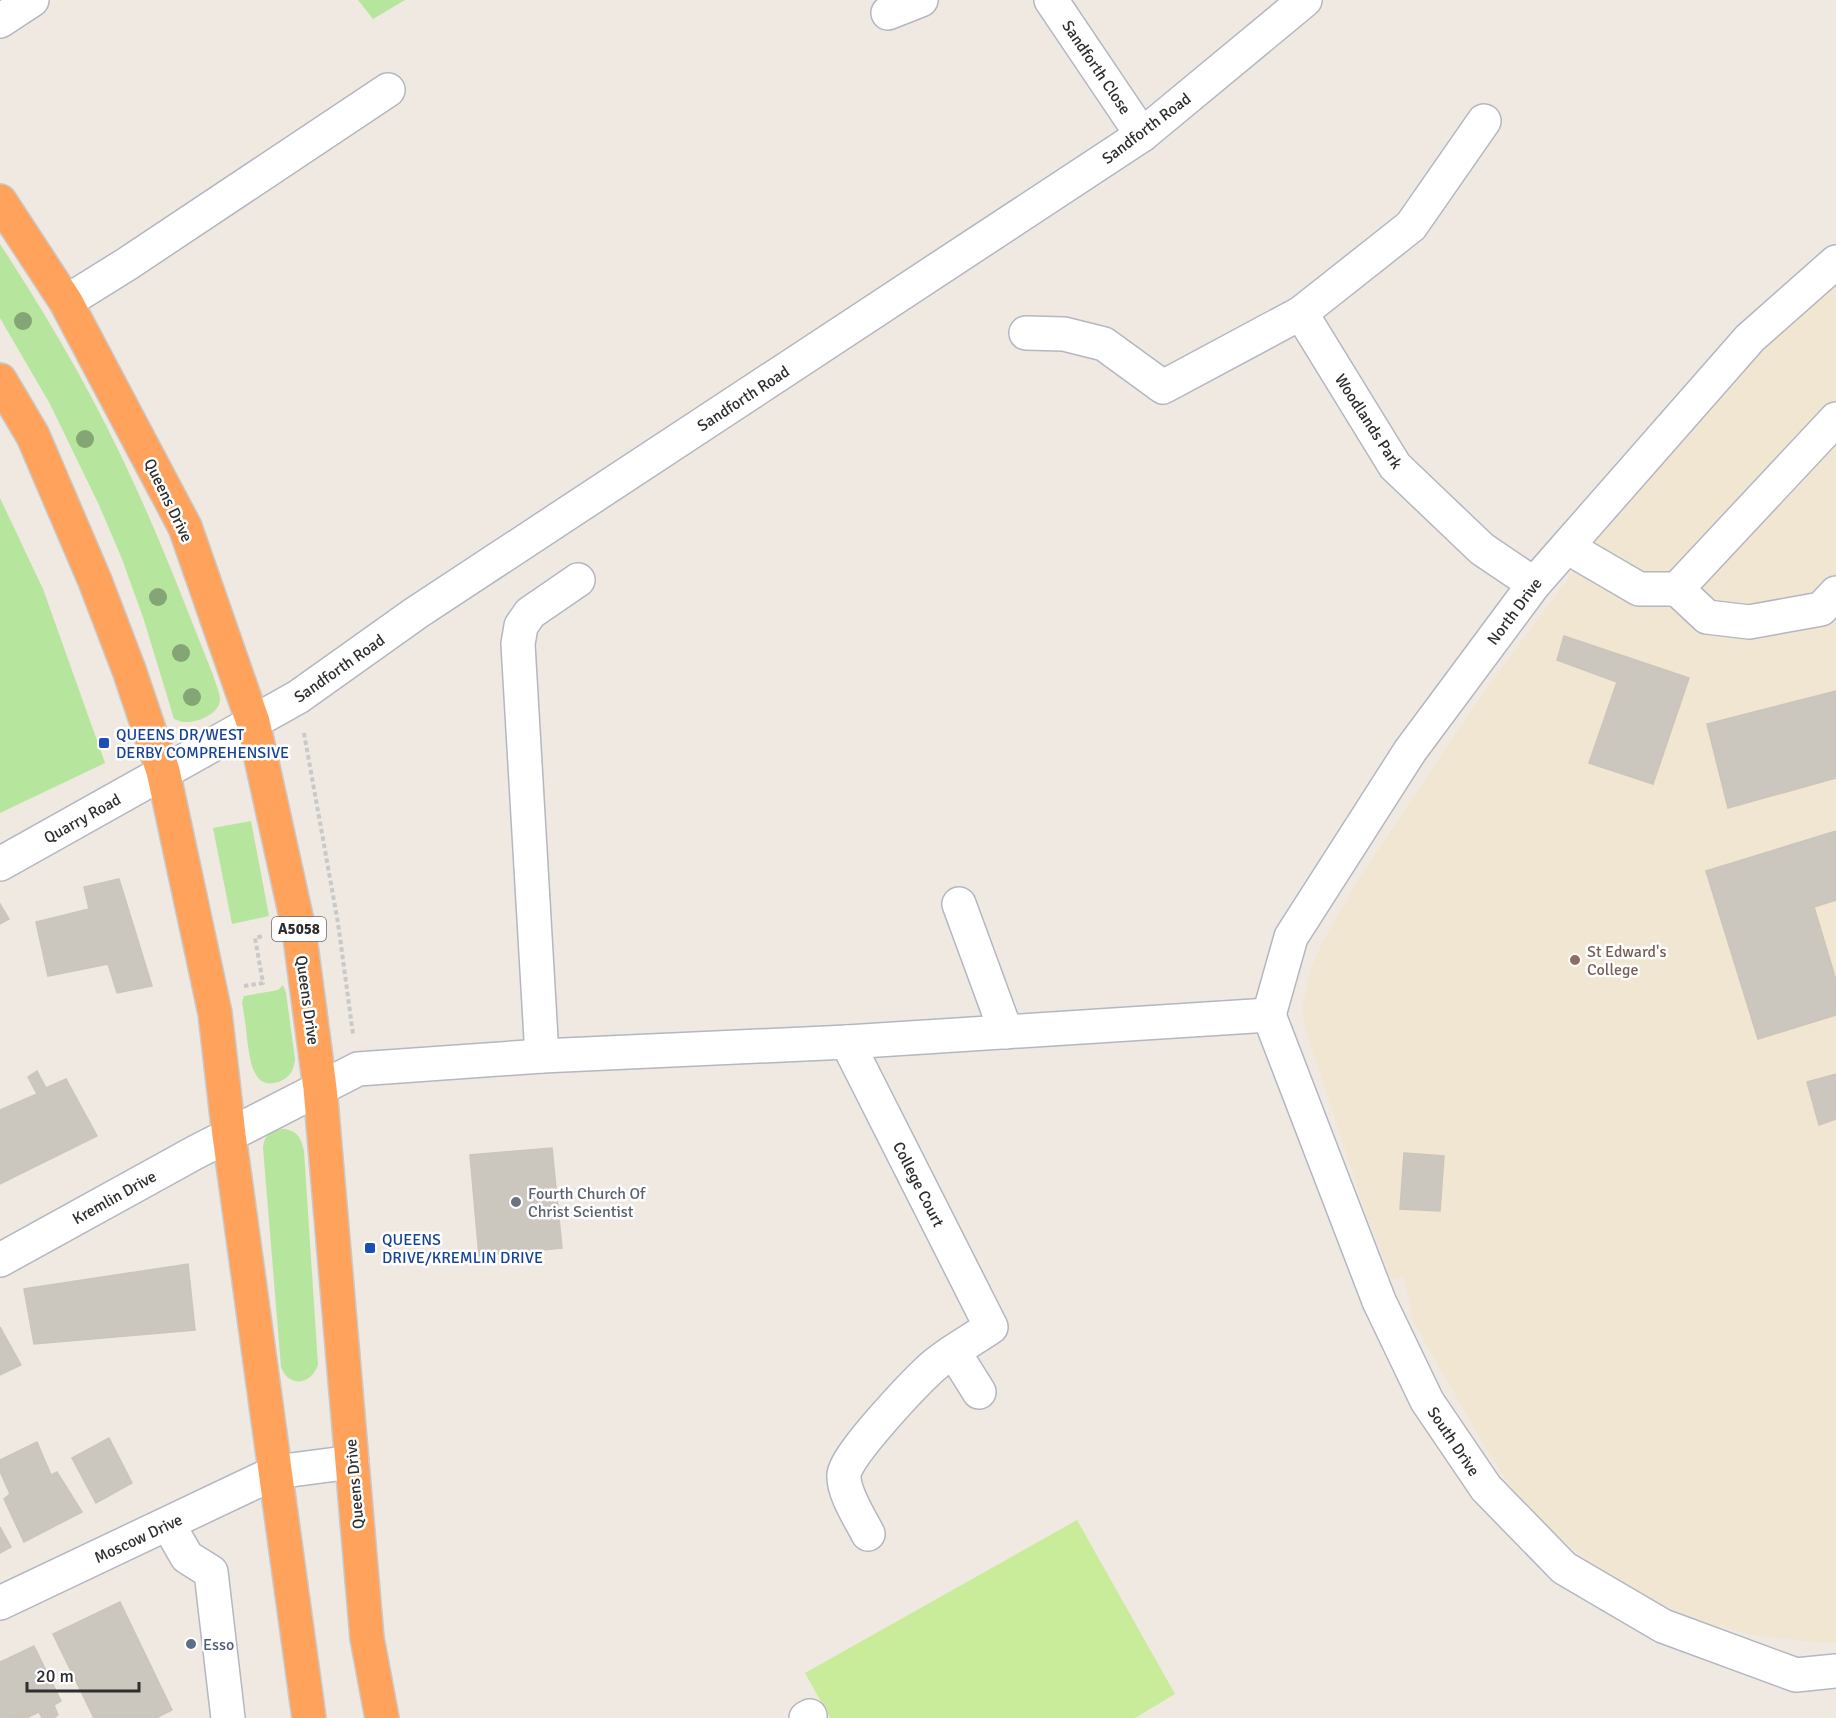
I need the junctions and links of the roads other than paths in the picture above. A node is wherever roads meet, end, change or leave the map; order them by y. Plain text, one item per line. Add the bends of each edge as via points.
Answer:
1 (32, 0) edge
2 (921, 0) edge
3 (1051, 0) edge
4 (1305, 0) edge
5 (888, 13) dead end
6 (0, 21) edge
7 (388, 90) dead end
8 (1484, 120) dead end
9 (1142, 135) junction
10 (0, 201) edge
11 (1836, 262) edge
12 (66, 302) junction
13 (1301, 313) junction
14 (1026, 333) dead end
15 (0, 380) edge
16 (1836, 419) edge
17 (1568, 547) junction
18 (578, 580) dead end
19 (1534, 584) junction
20 (1677, 589) junction
21 (1836, 593) edge
22 (253, 722) junction
23 (163, 771) junction
24 (0, 864) edge
25 (959, 904) dead end
26 (1269, 1015) junction
27 (1006, 1032) junction
28 (848, 1042) junction
29 (542, 1056) junction
30 (320, 1088) junction
31 (229, 1135) junction
32 (0, 1260) edge
33 (954, 1352) junction
34 (979, 1392) dead end
35 (352, 1461) junction
36 (276, 1472) junction
37 (168, 1524) junction
38 (868, 1534) dead end
39 (0, 1603) edge
40 (1836, 1671) edge
41 (228, 1718) edge
42 (309, 1718) edge
43 (382, 1718) edge

1 - 6 street
2 - 5 street
3 - 9 street, Sandforth Close
4 - 9 street, Sandforth Road
7 - 12 street
8 - 13 street via 1411,226
9 - 22 street, Sandforth Road via 416,613 298,697
10 - 12 highway, Queens Drive / A5058
11 - 17 street, North Drive via 1750,338
12 - 22 highway, Queens Drive / A5058 via 185,526
13 - 14 street via 1163,387 1104,344 1064,334
13 - 19 street, Woodlands Park via 1395,466 1482,549
15 - 23 highway via 33,436 95,581
16 - 20 street
17 - 19 street, North Drive
17 - 20 street via 1639,589
18 - 29 street via 530,613 521,626 518,645
19 - 26 street, North Drive via 1410,751 1291,937
20 - 21 street via 1707,618 1749,622 1821,609
22 - 23 street, Sandforth Road
22 - 30 highway, Queens Drive / A5058 via 299,930
23 - 24 street, Quarry Road
23 - 31 highway via 215,1013
25 - 27 street
26 - 27 street
26 - 40 street, South Drive via 1379,1302 1427,1401 1486,1488 1564,1568 1663,1626 1797,1676
27 - 28 street
28 - 29 street
28 - 33 street, College Court via 991,1327
29 - 30 street, Kremlin Drive via 358,1069
30 - 31 street, Kremlin Drive
30 - 35 highway, Queens Drive / A5058
31 - 32 street, Kremlin Drive
31 - 36 highway
33 - 34 street
33 - 38 street via 931,1368 848,1461 843,1473 846,1488
35 - 36 street, Moscow Drive
35 - 43 highway, Queens Drive / A5058 via 367,1638
36 - 37 street, Moscow Drive
36 - 42 highway
37 - 39 street, Moscow Drive
37 - 41 street via 187,1557 211,1572

